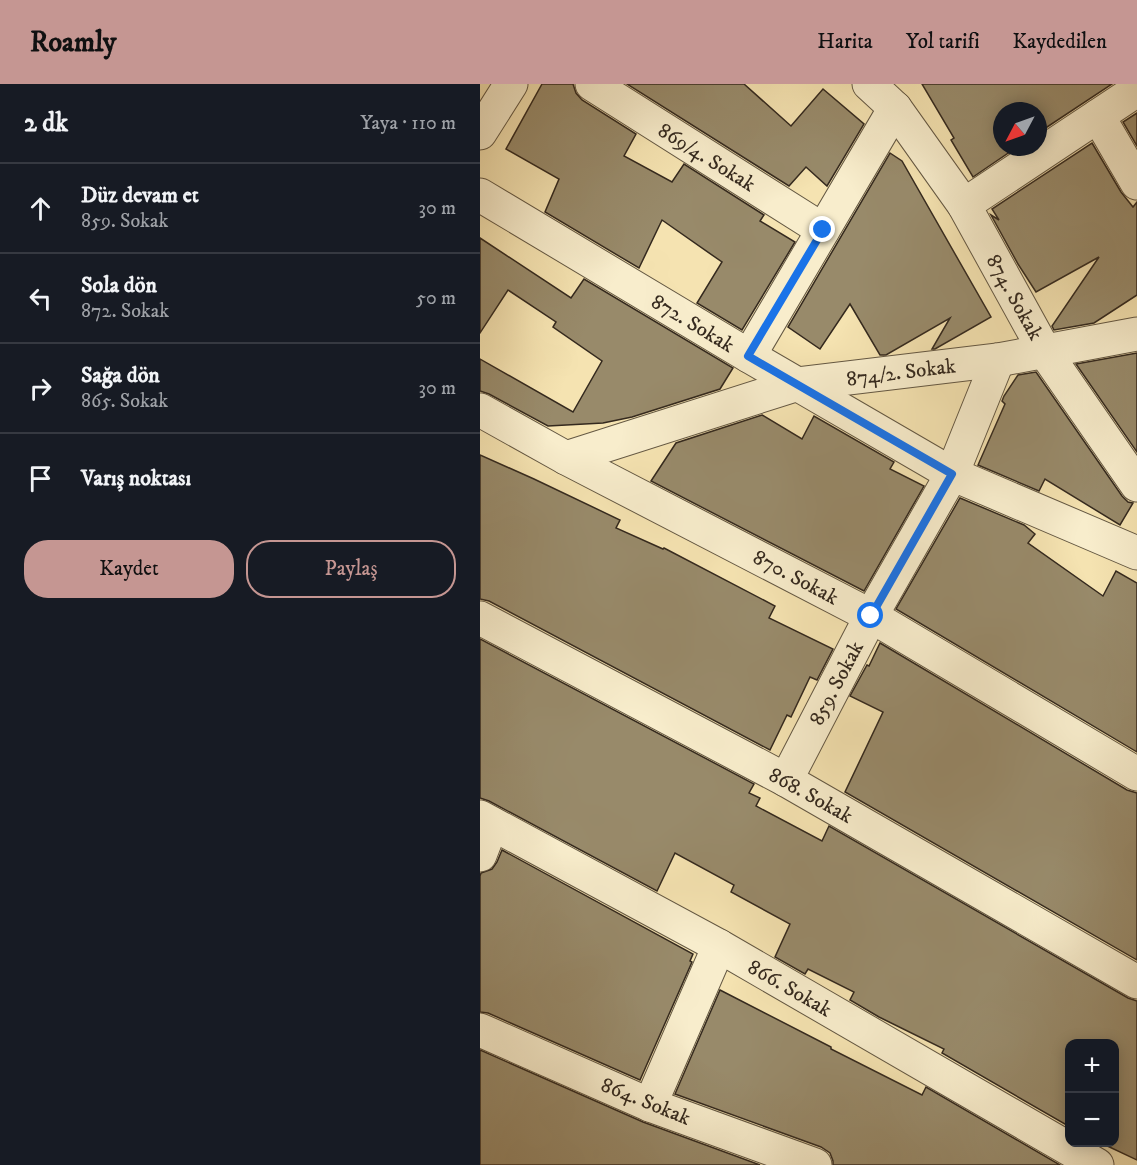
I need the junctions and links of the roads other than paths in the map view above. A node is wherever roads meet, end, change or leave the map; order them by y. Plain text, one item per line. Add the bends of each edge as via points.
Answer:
1 (511, 84) edge
2 (592, 84) edge
3 (869, 84) edge
4 (1137, 90) edge
5 (895, 108) junction
6 (1098, 116) junction
7 (480, 133) edge
8 (1137, 183) edge
9 (480, 195) edge
10 (964, 205) junction
11 (823, 230) junction
12 (1137, 334) edge
13 (1045, 352) junction
14 (748, 356) junction
15 (998, 360) junction
16 (798, 384) junction
17 (480, 410) edge
18 (566, 458) junction
19 (952, 474) junction
20 (1137, 486) edge
21 (1137, 553) edge
22 (871, 616) junction
23 (480, 618) edge
24 (1137, 774) edge
25 (786, 780) junction
26 (486, 821) edge
27 (480, 855) edge
28 (718, 946) junction
29 (1137, 982) edge
30 (480, 1030) edge
31 (650, 1105) junction
32 (815, 1165) edge
33 (1097, 1165) edge

1 - 7 street
2 - 11 street, 869/4. Sokak
3 - 5 street, 874. Sokak
4 - 6 street
5 - 10 street, 874. Sokak
5 - 11 street
6 - 8 street
6 - 10 street
9 - 14 street, 872. Sokak
10 - 13 street, 874. Sokak
11 - 14 street
12 - 13 street, 874/2. Sokak
13 - 15 street, 874/2. Sokak
13 - 20 street, 874. Sokak
14 - 16 street, 872. Sokak
15 - 16 street, 874/2. Sokak
15 - 19 street, 859. Sokak
16 - 18 street, 874/2. Sokak
16 - 19 street, 872. Sokak
17 - 18 street, 870. Sokak
18 - 22 street, 870. Sokak
19 - 21 street, 872. Sokak
19 - 22 street, 859. Sokak
22 - 24 street, 870. Sokak
22 - 25 street, 859. Sokak
23 - 25 street, 868. Sokak
25 - 29 street, 868. Sokak
26 - 27 street
26 - 28 street, 866. Sokak
28 - 31 street
28 - 33 street, 866. Sokak
30 - 31 street, 864. Sokak
31 - 32 street, 864. Sokak

